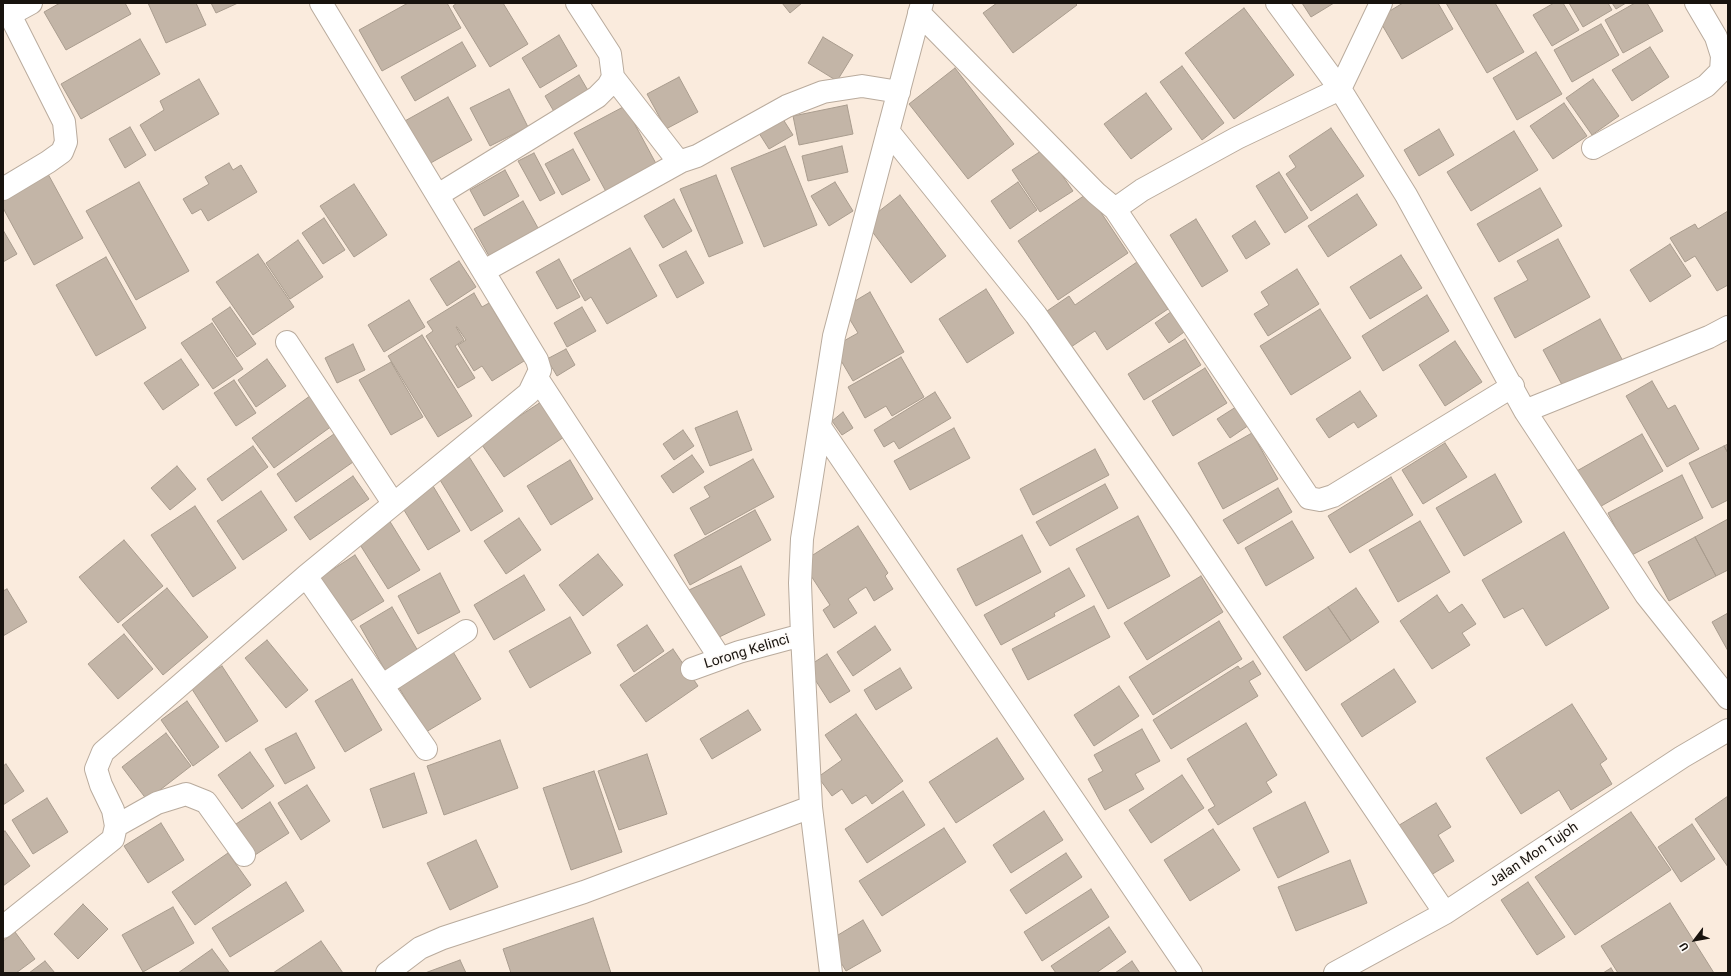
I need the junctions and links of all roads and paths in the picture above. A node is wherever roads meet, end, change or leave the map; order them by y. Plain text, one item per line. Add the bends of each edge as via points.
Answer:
1 (30, 3) edge
2 (321, 3) edge
3 (576, 3) edge
4 (1277, 3) edge
5 (1380, 3) edge
6 (1696, 3) edge
7 (921, 8) edge
8 (6, 9) edge
9 (613, 77) junction
10 (1340, 89) junction
11 (899, 92) junction
12 (888, 131) junction
13 (1593, 148) dead end
14 (682, 160) junction
15 (3, 189) edge
16 (438, 195) junction
17 (1115, 208) junction
18 (484, 271) junction
19 (1728, 327) edge
20 (287, 342) dead end
21 (537, 378) junction
22 (1513, 386) junction
23 (1526, 411) junction
24 (820, 427) junction
25 (393, 504) junction
26 (306, 576) junction
27 (466, 631) dead end
28 (802, 635) junction
29 (720, 658) junction
30 (692, 669) dead end
31 (383, 685) junction
32 (1728, 698) edge
33 (1728, 730) edge
34 (426, 749) dead end
35 (811, 807) junction
36 (116, 826) junction
37 (244, 855) dead end
38 (1445, 913) junction
39 (3, 927) edge
40 (387, 973) edge
41 (831, 973) edge
42 (1191, 973) edge
43 (1335, 973) edge

1 - 8 street
2 - 16 street
3 - 9 street via 610,54
4 - 10 street
5 - 10 street
6 - 13 street via 1716,38 1722,56 1721,71 1706,86
7 - 11 street
7 - 17 street via 1096,193
8 - 15 street via 64,122 66,142 62,152
9 - 14 street via 675,157
9 - 16 street via 597,97
10 - 17 street via 1238,138 1142,190
10 - 22 street via 1406,195
11 - 12 street
11 - 14 street via 862,86 823,92 787,106 698,156
12 - 24 street via 834,336
12 - 38 street via 1036,315 1182,522
14 - 18 street
16 - 18 street
17 - 22 street via 1309,498 1320,500 1333,496
18 - 21 street via 537,360 540,370
19 - 23 street
20 - 25 street
21 - 25 street via 529,393
21 - 29 street
22 - 23 street
23 - 32 street via 1646,595
24 - 28 street via 802,539
24 - 42 street
25 - 26 street
26 - 31 street
26 - 36 street via 103,752 96,768 113,810
27 - 31 street
28 - 29 street, Lorong Kelinci
28 - 35 street
29 - 30 street, Lorong Kelinci
31 - 34 street
33 - 38 street, Jalan Mon Tujoh via 1682,756
35 - 40 street via 584,892 443,938 420,948
35 - 41 street
36 - 37 street via 157,804 186,794 206,802
36 - 39 street via 113,839
38 - 43 street, Jalan Mon Tujoh

